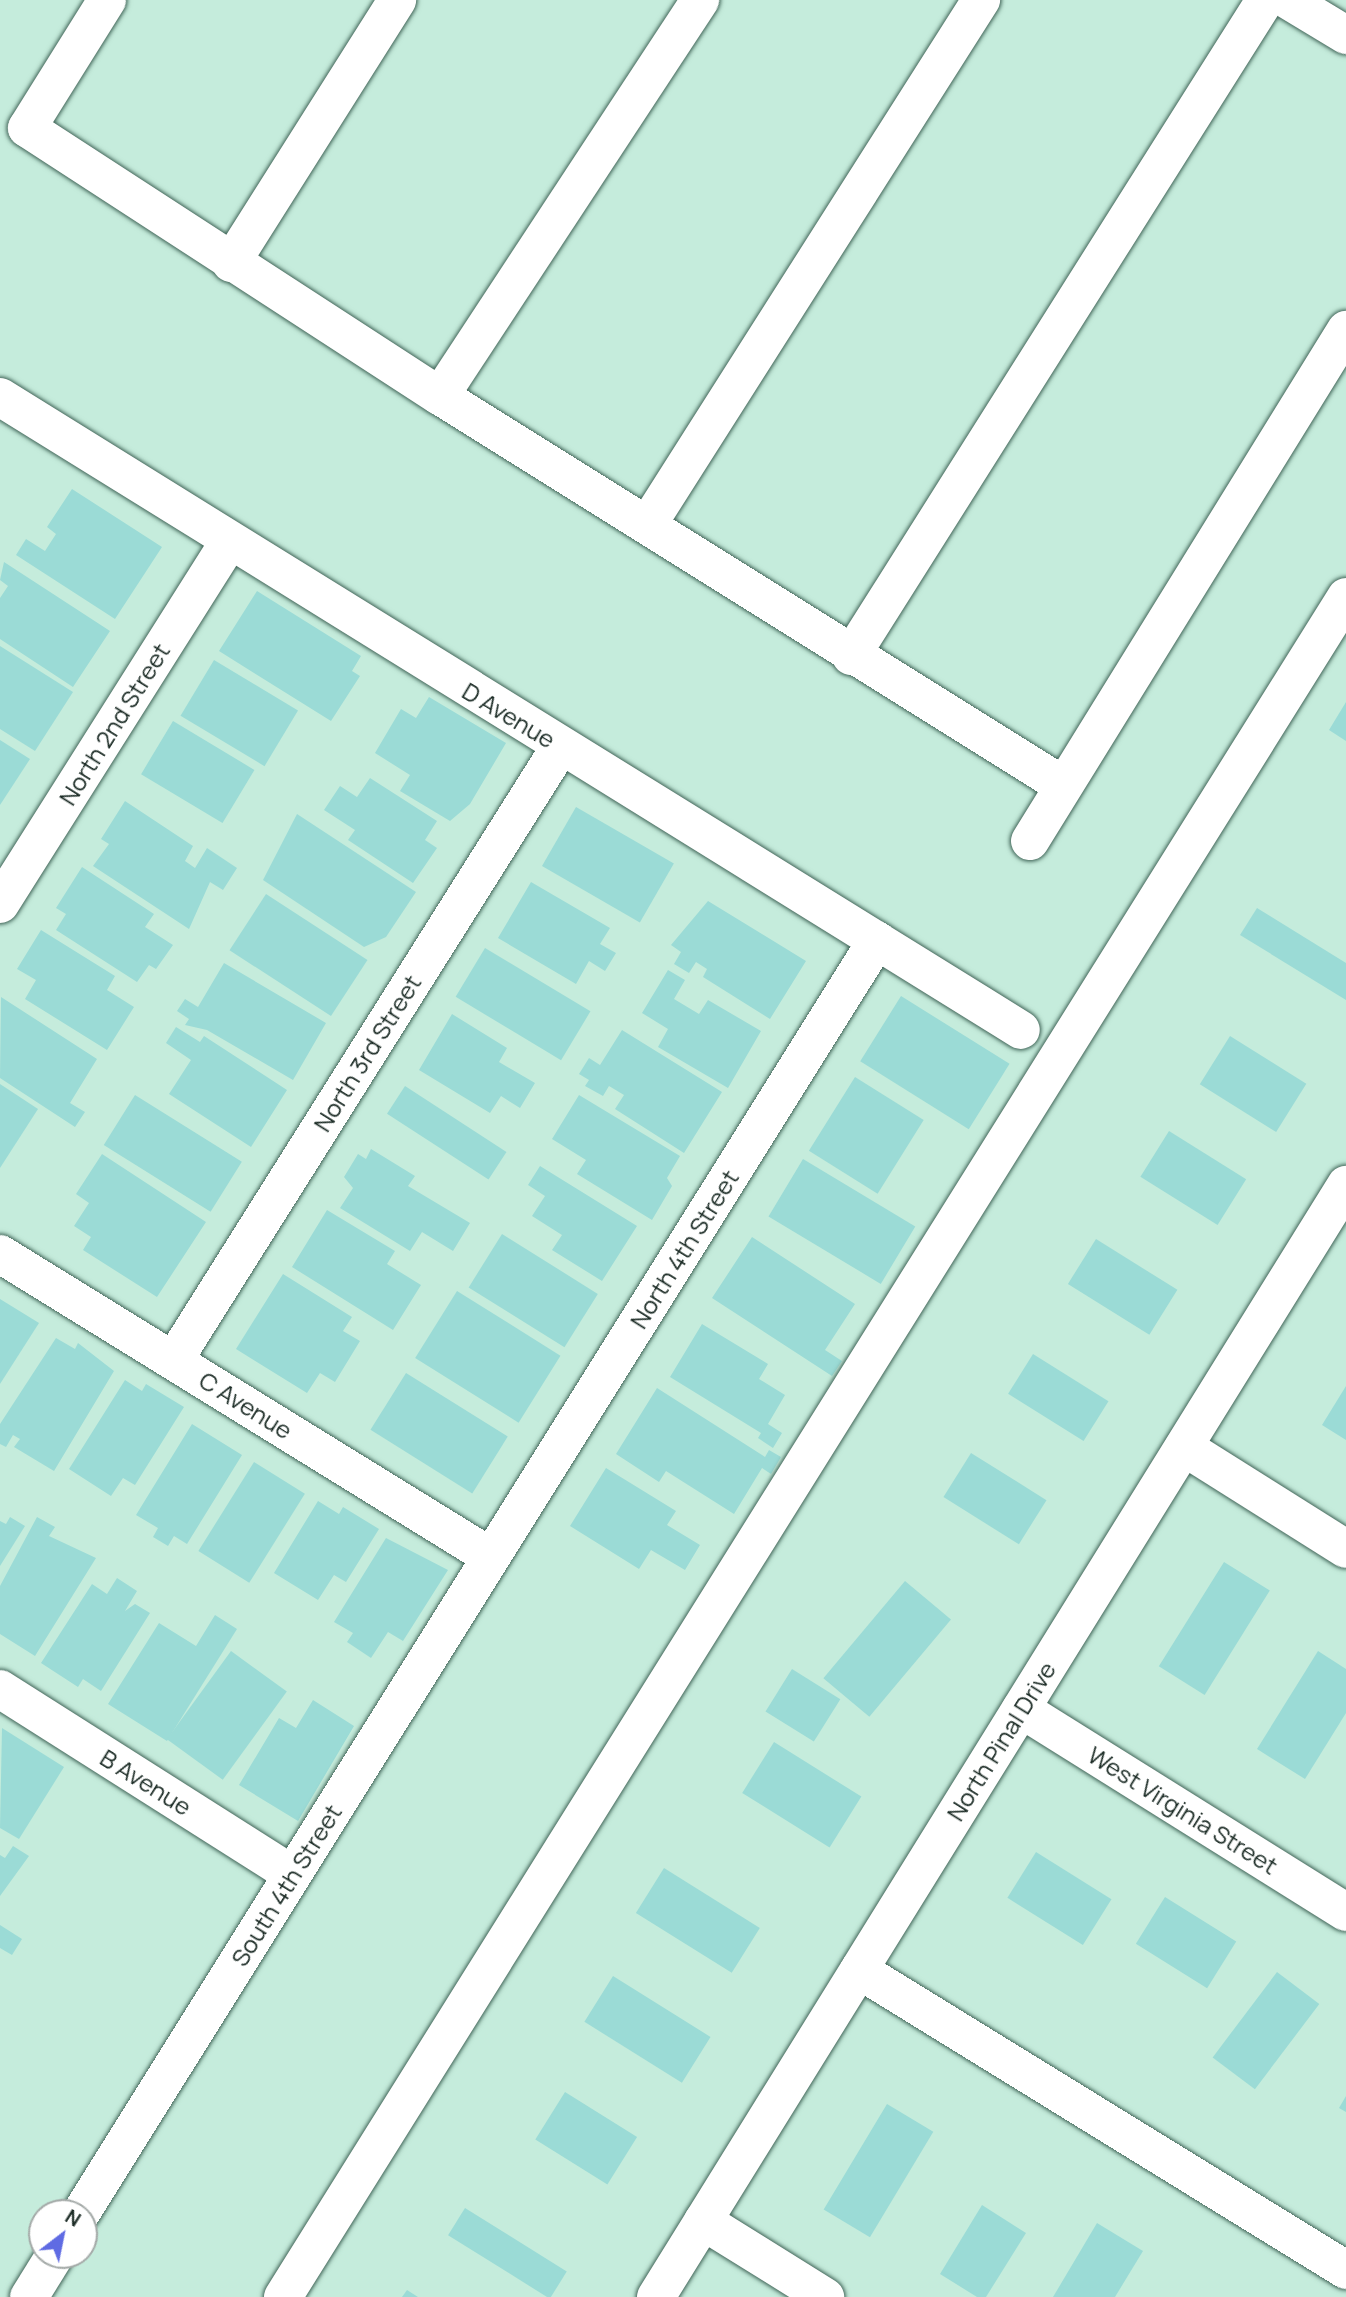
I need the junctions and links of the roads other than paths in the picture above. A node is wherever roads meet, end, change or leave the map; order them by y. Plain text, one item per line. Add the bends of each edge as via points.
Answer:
1 (107, 0) edge
2 (397, 0) edge
3 (700, 0) edge
4 (981, 0) edge
5 (1265, 0) edge
6 (1288, 0) edge
7 (1346, 36) edge
8 (231, 263) junction
9 (1346, 330) edge
10 (440, 396) junction
11 (0, 397) edge
12 (648, 524) junction
13 (229, 544) junction
14 (1346, 597) edge
15 (851, 656) junction
16 (560, 747) junction
17 (1060, 784) junction
18 (1030, 841) dead end
19 (0, 904) edge
20 (877, 940) junction
21 (1021, 1030) dead end
22 (1344, 1191) edge
23 (0, 1254) edge
24 (174, 1360) junction
25 (1184, 1447) junction
26 (1346, 1549) edge
27 (491, 1557) junction
28 (0, 1689) edge
29 (1021, 1709) junction
30 (292, 1874) junction
31 (1346, 1912) edge
32 (859, 1970) junction
33 (90, 2199) edge
34 (703, 2221) junction
35 (46, 2269) edge
36 (1346, 2270) edge
37 (29, 2297) edge
38 (284, 2297) edge
39 (656, 2297) edge
40 (825, 2297) edge

1 - 8 street via 27,128
2 - 8 street
3 - 10 street
4 - 12 street
5 - 15 street
6 - 7 street
8 - 10 street
9 - 17 street
10 - 12 street
11 - 13 street, D Avenue
12 - 15 street
13 - 16 street, D Avenue
13 - 19 street, North 2nd Street
14 - 38 street
15 - 17 street
16 - 20 street, D Avenue
16 - 24 street, North 3rd Street
17 - 18 street
20 - 21 street, D Avenue
20 - 27 street, North 4th Street
22 - 25 street, North Pinal Drive
23 - 24 street, C Avenue
24 - 27 street, C Avenue
25 - 26 street
25 - 29 street, North Pinal Drive
27 - 30 street, South 4th Street
28 - 30 street, B Avenue
29 - 31 street, West Virginia Street
29 - 32 street, North Pinal Drive
30 - 33 street, South 4th Street
32 - 34 street, North Pinal Drive
32 - 36 street
34 - 39 street, North Pinal Drive
34 - 40 street
35 - 37 street

